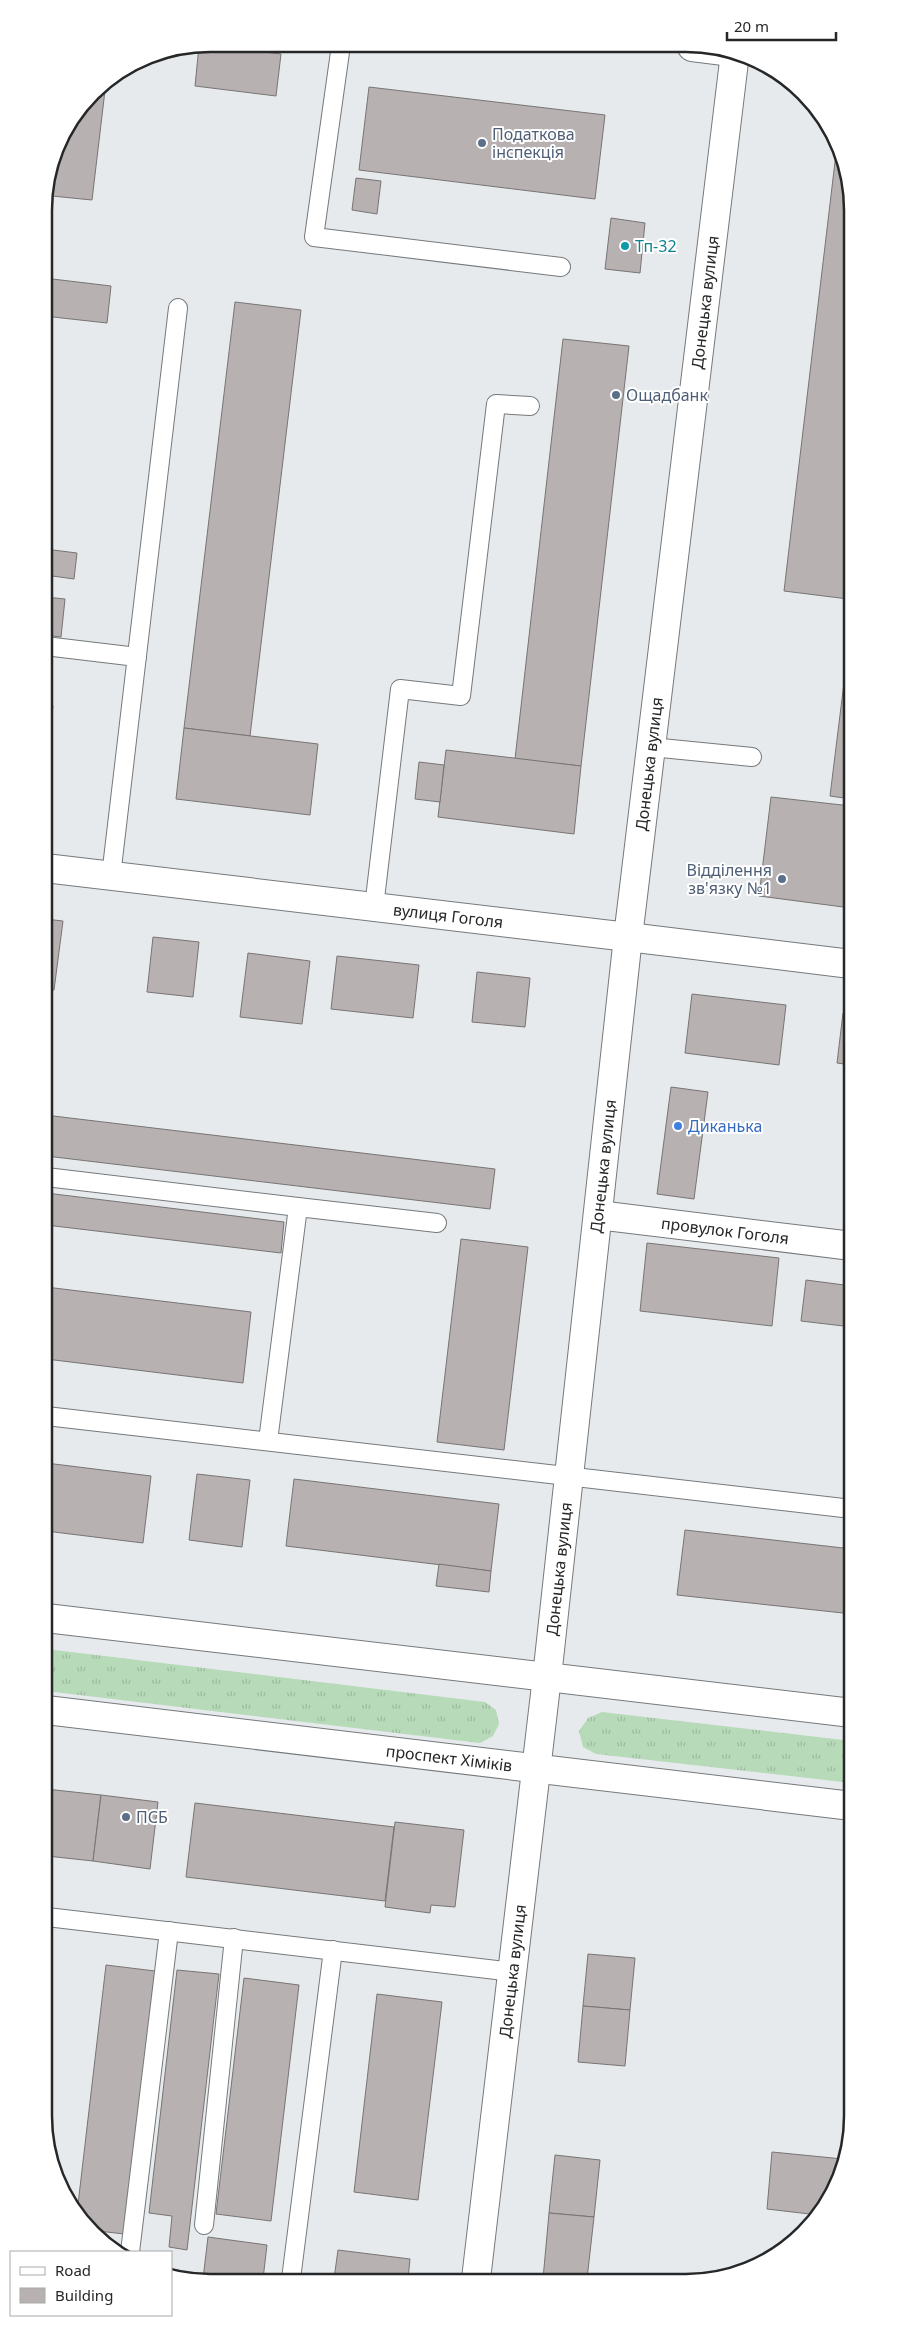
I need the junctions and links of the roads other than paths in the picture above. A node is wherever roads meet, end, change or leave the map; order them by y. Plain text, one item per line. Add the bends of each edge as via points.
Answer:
1 (340, 53) edge
2 (732, 60) edge
3 (561, 266) dead end
4 (178, 308) dead end
5 (530, 406) dead end
6 (53, 647) edge
7 (137, 657) junction
8 (651, 747) junction
9 (752, 756) dead end
10 (53, 869) edge
11 (111, 876) junction
12 (374, 907) junction
13 (628, 937) junction
14 (844, 963) edge
15 (53, 1177) edge
16 (298, 1207) junction
17 (598, 1215) junction
18 (437, 1223) dead end
19 (844, 1245) edge
20 (53, 1417) edge
21 (268, 1441) junction
22 (569, 1476) junction
23 (844, 1509) edge
24 (53, 1619) edge
25 (547, 1677) junction
26 (53, 1711) edge
27 (844, 1712) edge
28 (537, 1767) junction
29 (844, 1805) edge
30 (53, 1918) edge
31 (169, 1931) junction
32 (234, 1938) junction
33 (333, 1950) junction
34 (513, 1972) junction
35 (204, 2225) dead end
36 (130, 2251) edge
37 (292, 2274) edge
38 (477, 2274) edge

1 - 3 lane via 314,237
2 - 8 street, Донецька вулиця
4 - 7 lane
5 - 12 lane via 496,404 461,696 400,689
6 - 7 lane
7 - 11 lane
8 - 9 lane
8 - 13 street, Донецька вулиця
10 - 11 street, вулиця Гоголя
11 - 12 street, вулиця Гоголя
12 - 13 street, вулиця Гоголя
13 - 14 street, вулиця Гоголя
13 - 17 street, Донецька вулиця
15 - 16 lane
16 - 18 lane
16 - 21 lane
17 - 19 street, провулок Гоголя
17 - 22 street, Донецька вулиця
20 - 21 lane
21 - 22 lane
22 - 23 lane
22 - 25 street, Донецька вулиця
24 - 25 street
25 - 27 street
25 - 28 street, Донецька вулиця
26 - 28 street, проспект Хіміків
28 - 29 street, проспект Хіміків
28 - 34 street, Донецька вулиця
30 - 31 lane
31 - 32 lane
31 - 36 lane
32 - 33 lane
32 - 35 lane
33 - 34 lane
33 - 37 lane
34 - 38 street, Донецька вулиця

